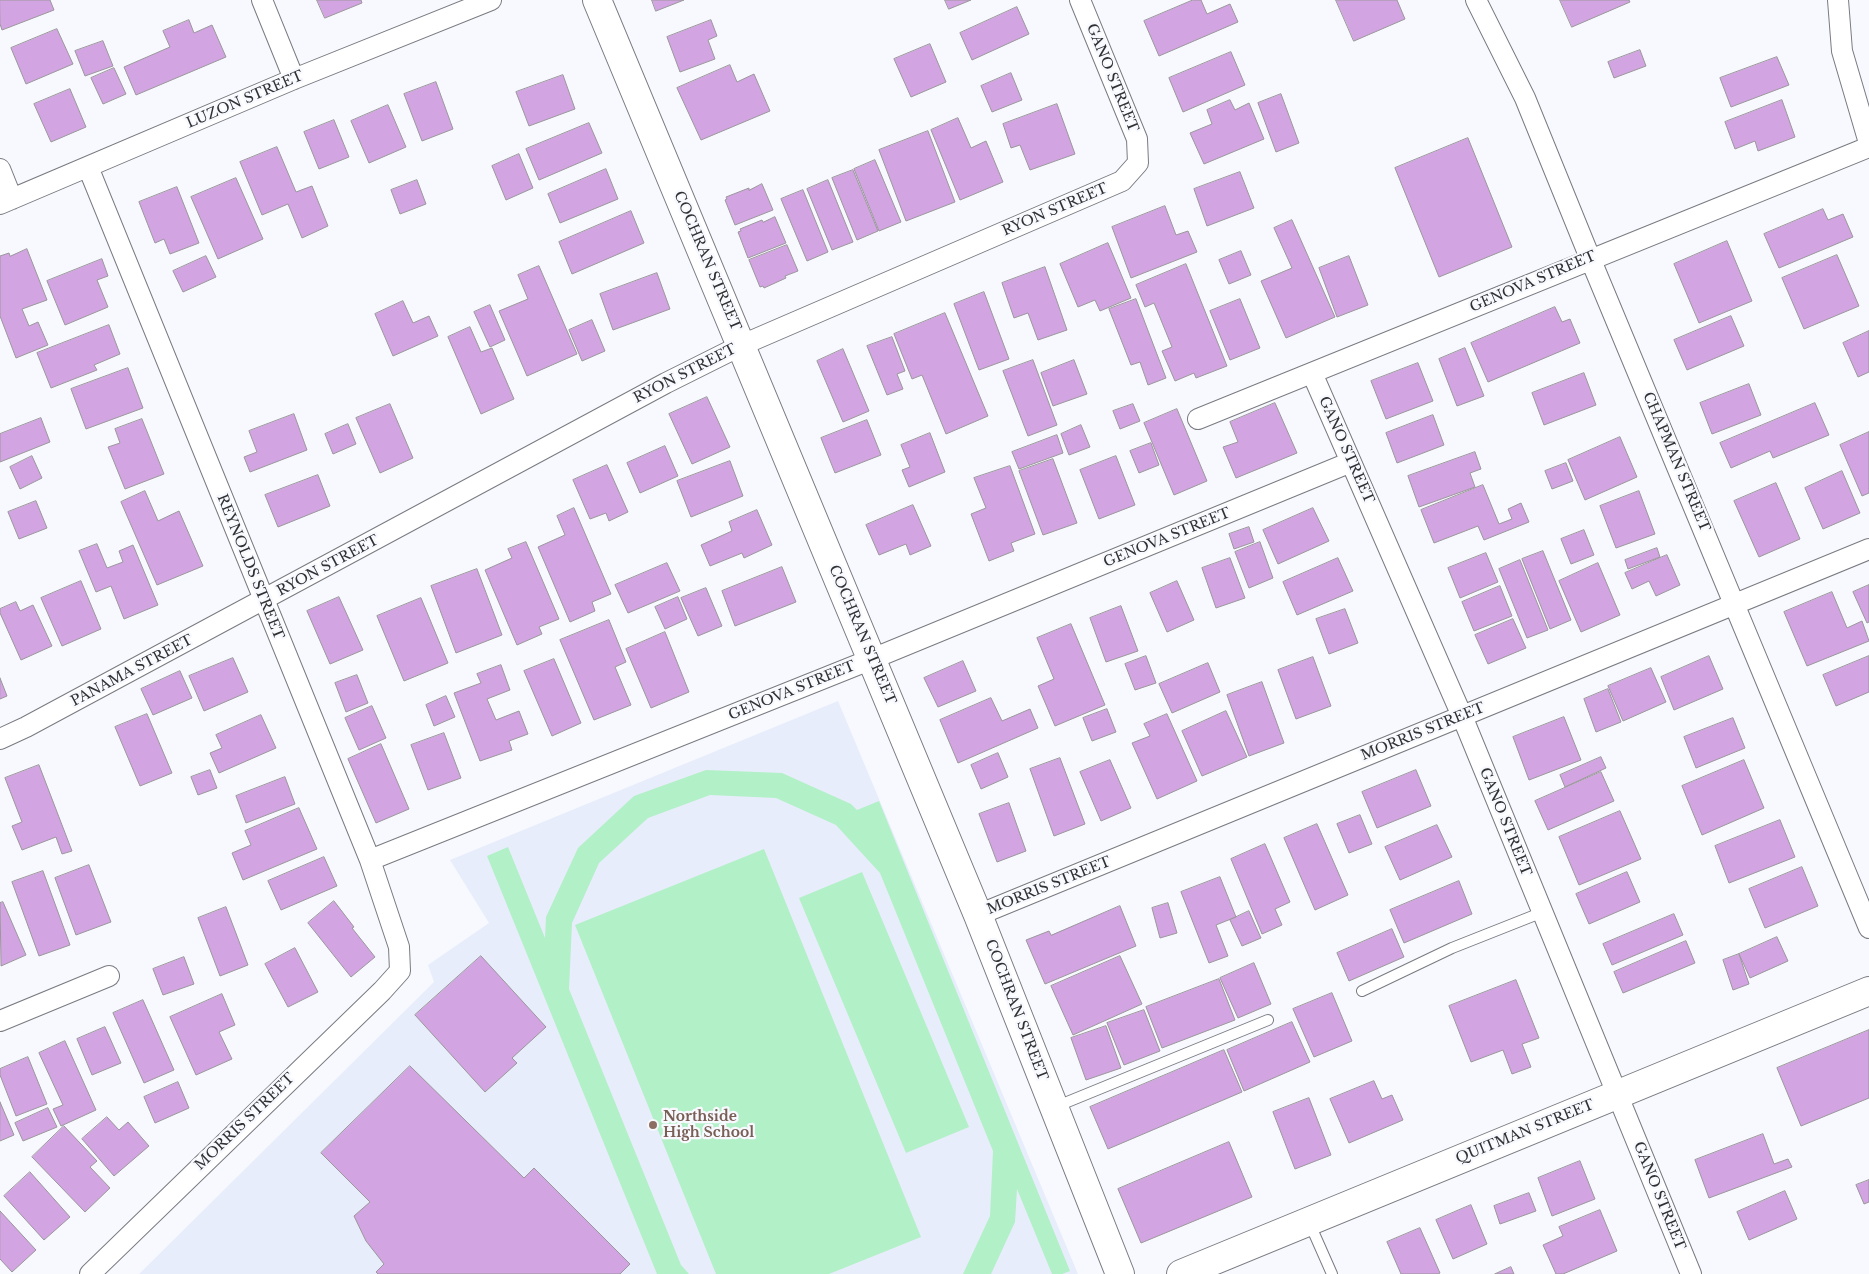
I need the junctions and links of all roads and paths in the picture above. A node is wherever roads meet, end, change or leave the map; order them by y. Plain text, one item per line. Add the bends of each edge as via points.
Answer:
1 (262, 0) edge
2 (491, 0) edge
3 (597, 0) edge
4 (1080, 0) edge
5 (1476, 0) edge
6 (1838, 0) edge
7 (294, 79) junction
8 (1869, 143) edge
9 (1869, 147) edge
10 (88, 167) junction
11 (0, 169) edge
12 (1122, 181) joint
13 (6, 201) edge
14 (1590, 258) junction
15 (742, 345) junction
16 (1312, 373) junction
17 (1198, 419) dead end
18 (1351, 462) junction
19 (1869, 549) edge
20 (263, 601) junction
21 (1735, 604) junction
22 (872, 658) junction
23 (1462, 716) junction
24 (0, 739) edge
25 (370, 860) junction
26 (1543, 912) junction
27 (978, 915) junction
28 (1869, 928) edge
29 (400, 970) joint
30 (109, 976) dead end
31 (1362, 991) dead end
32 (1869, 991) edge
33 (1268, 1020) dead end
34 (0, 1021) edge
35 (1618, 1094) junction
36 (1054, 1108) junction
37 (1308, 1221) junction
38 (90, 1274) edge
39 (1120, 1274) edge
40 (1181, 1274) edge
41 (1332, 1274) edge
42 (1691, 1274) edge

1 - 7 street
2 - 7 street, LUZON STREET
3 - 15 street, COCHRAN STREET
4 - 12 street, GANO STREET via 1137,139 1138,163
5 - 14 street, CHAPMAN STREET via 1525,98
6 - 8 street via 1842,50
7 - 10 street, LUZON STREET
9 - 14 street, GENOVA STREET
10 - 13 street, LUZON STREET
10 - 20 street, REYNOLDS STREET
11 - 13 street
12 - 15 street, RYON STREET
14 - 16 street, GENOVA STREET
14 - 21 street, CHAPMAN STREET
15 - 20 street, RYON STREET
15 - 22 street, COCHRAN STREET
16 - 17 street, GENOVA STREET
16 - 18 street, GANO STREET
18 - 22 street, GENOVA STREET
18 - 23 street, GANO STREET
19 - 21 street, MORRIS STREET
20 - 24 street, PANAMA STREET
20 - 25 street, REYNOLDS STREET
21 - 23 street, MORRIS STREET
21 - 28 street, CHAPMAN STREET
22 - 25 street, GENOVA STREET
22 - 27 street, COCHRAN STREET
23 - 26 street, GANO STREET
23 - 27 street, MORRIS STREET
25 - 29 street, REYNOLDS STREET via 399,947
26 - 31 lane via 1452,948
26 - 35 street, GANO STREET
27 - 36 street, COCHRAN STREET
29 - 38 street, MORRIS STREET
30 - 34 street
32 - 35 street, QUITMAN STREET
33 - 36 lane
35 - 37 street, QUITMAN STREET
35 - 42 street, GANO STREET
36 - 39 street, COCHRAN STREET
37 - 40 street, QUITMAN STREET
37 - 41 lane

